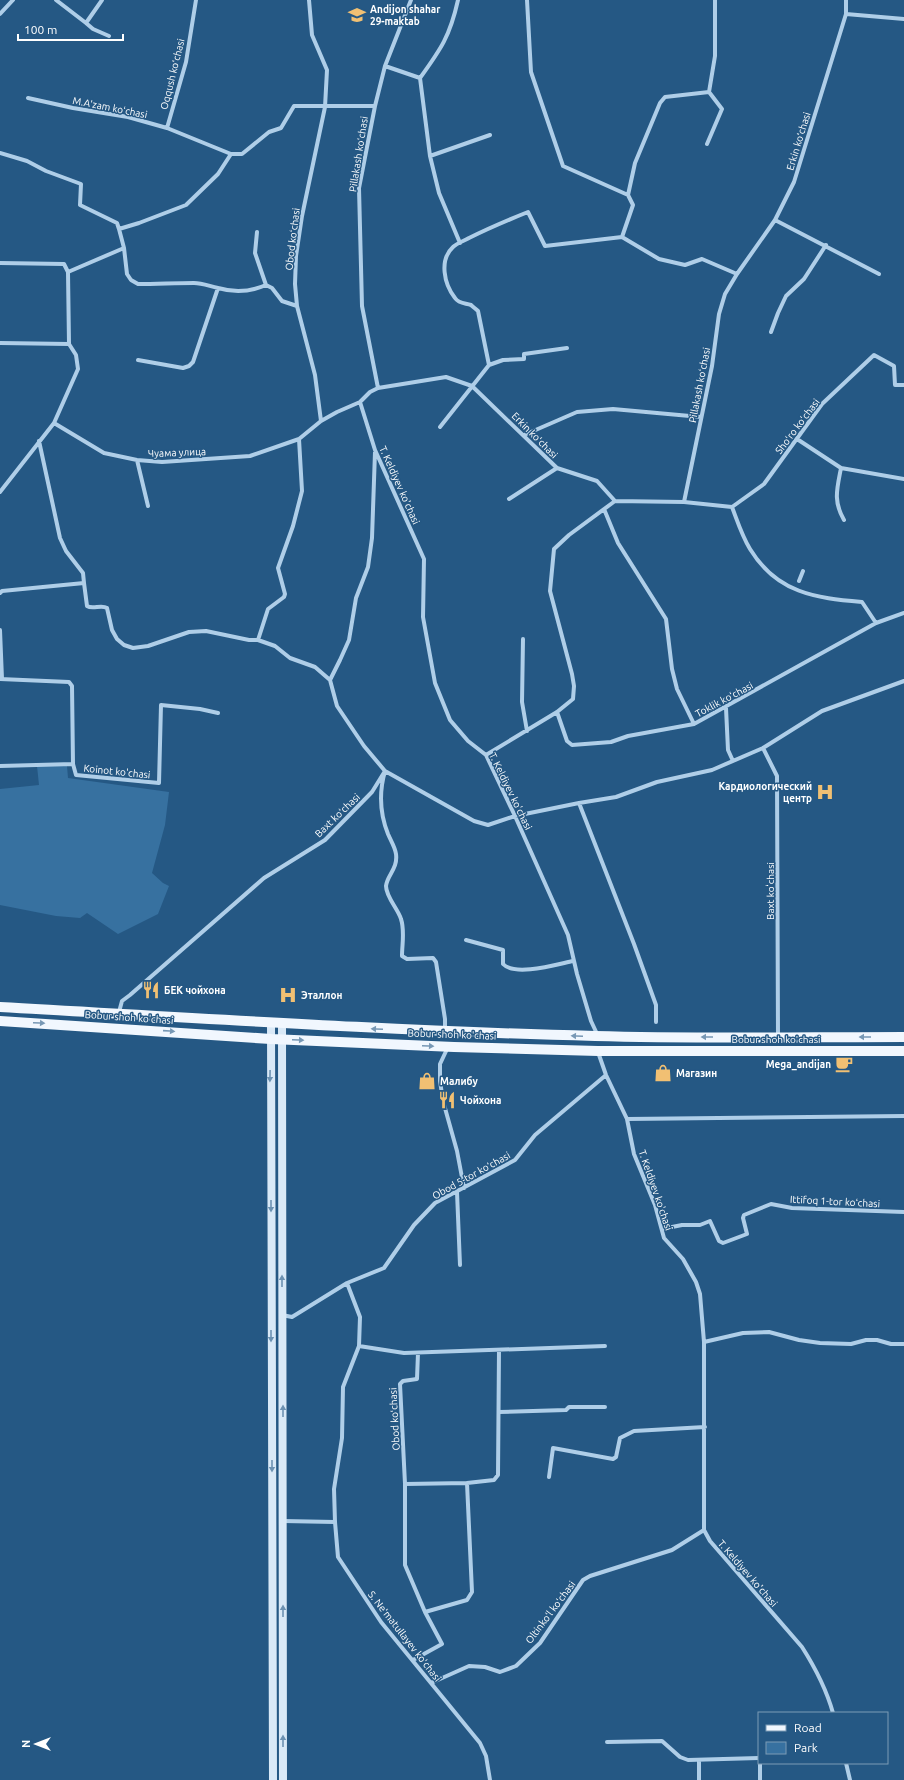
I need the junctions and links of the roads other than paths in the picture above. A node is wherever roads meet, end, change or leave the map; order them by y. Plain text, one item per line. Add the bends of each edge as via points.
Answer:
1 (13, 0) edge
2 (56, 0) edge
3 (102, 0) edge
4 (196, 0) edge
5 (309, 0) edge
6 (411, 0) edge
7 (458, 0) edge
8 (527, 0) edge
9 (715, 0) edge
10 (846, 0) edge
11 (0, 14) edge
12 (846, 14) junction
13 (904, 19) edge
14 (86, 23) junction
15 (109, 36) dead end
16 (386, 66) junction
17 (420, 78) junction
18 (709, 92) junction
19 (28, 98) dead end
20 (375, 106) junction
21 (326, 107) junction
22 (167, 128) junction
23 (490, 135) dead end
24 (707, 144) dead end
25 (0, 152) edge
26 (231, 154) junction
27 (430, 156) junction
28 (628, 195) junction
29 (775, 220) junction
30 (119, 229) junction
31 (257, 232) dead end
32 (622, 237) junction
33 (460, 243) junction
34 (826, 245) junction
35 (124, 248) junction
36 (0, 263) edge
37 (68, 272) junction
38 (737, 274) junction
39 (879, 274) dead end
40 (266, 284) junction
41 (218, 288) junction
42 (297, 306) junction
43 (771, 332) dead end
44 (0, 343) edge
45 (69, 344) junction
46 (568, 348) dead end
47 (138, 360) dead end
48 (490, 365) junction
49 (904, 385) edge
50 (472, 386) junction
51 (378, 388) junction
52 (360, 402) junction
53 (701, 417) junction
54 (321, 420) junction
55 (54, 423) junction
56 (440, 427) dead end
57 (524, 435) junction
58 (299, 439) junction
59 (797, 439) junction
60 (39, 441) junction
61 (375, 450) junction
62 (137, 460) junction
63 (557, 468) junction
64 (841, 468) junction
65 (904, 479) edge
66 (0, 492) edge
67 (510, 499) dead end
68 (615, 501) junction
69 (684, 502) junction
70 (148, 506) dead end
71 (732, 507) junction
72 (604, 509) junction
73 (844, 520) dead end
74 (802, 571) dead end
75 (799, 581) dead end
76 (84, 583) junction
77 (0, 593) edge
78 (904, 613) edge
79 (876, 623) junction
80 (0, 630) edge
81 (523, 639) dead end
82 (258, 640) junction
83 (1, 679) edge
84 (330, 680) junction
85 (904, 681) edge
86 (726, 708) junction
87 (557, 712) junction
88 (218, 713) dead end
89 (694, 724) junction
90 (527, 731) junction
91 (763, 748) junction
92 (486, 755) junction
93 (733, 761) junction
94 (73, 764) junction
95 (0, 766) edge
96 (385, 771) junction
97 (578, 803) junction
98 (515, 816) junction
99 (466, 940) dead end
100 (573, 961) junction
101 (0, 1008) edge
102 (119, 1014) junction
103 (0, 1021) edge
104 (656, 1022) dead end
105 (271, 1023) junction
106 (282, 1024) junction
107 (445, 1031) junction
108 (598, 1036) junction
109 (778, 1037) junction
110 (904, 1037) edge
111 (271, 1039) junction
112 (282, 1040) junction
113 (448, 1046) junction
114 (598, 1051) junction
115 (904, 1051) edge
116 (606, 1075) junction
117 (904, 1116) edge
118 (627, 1119) junction
119 (464, 1188) junction
120 (456, 1192) junction
121 (904, 1212) edge
122 (662, 1229) junction
123 (460, 1265) dead end
124 (347, 1283) junction
125 (271, 1305) junction
126 (282, 1305) junction
127 (282, 1315) junction
128 (704, 1342) junction
129 (904, 1344) edge
130 (359, 1346) junction
131 (605, 1346) dead end
132 (499, 1350) junction
133 (418, 1353) junction
134 (605, 1407) dead end
135 (499, 1412) junction
136 (705, 1427) junction
137 (549, 1477) dead end
138 (467, 1483) junction
139 (405, 1484) junction
140 (283, 1521) junction
141 (334, 1522) junction
142 (704, 1530) junction
143 (425, 1612) junction
144 (413, 1660) junction
145 (432, 1683) junction
146 (833, 1712) edge
147 (607, 1742) dead end
148 (758, 1758) edge
149 (699, 1760) junction
150 (760, 1764) edge
151 (846, 1764) edge
152 (273, 1780) edge
153 (284, 1780) edge
154 (490, 1780) edge
155 (699, 1780) edge
156 (760, 1780) edge
157 (850, 1780) edge

1 - 11 street
2 - 14 street
3 - 14 street
4 - 22 street, Oqqush koʻchasi via 186,62
5 - 21 street, Obod koʻchasi via 312,35 327,70
6 - 16 street, Pillakash koʻchasi
7 - 17 street via 447,39
8 - 28 street via 531,72 563,166
9 - 18 street via 715,56
10 - 12 street, Erkin koʻchasi
12 - 13 street
12 - 29 street, Erkin koʻchasi via 794,182
14 - 15 street
16 - 17 street
16 - 20 street, Pillakash koʻchasi
17 - 27 street
18 - 24 street via 722,109
18 - 28 street via 665,98 660,103 635,163
19 - 22 street, M.Aʻzam koʻchasi via 128,117
20 - 21 street
20 - 51 street, Pillakash koʻchasi via 359,188 362,306
21 - 26 street via 294,106 281,128 269,132 242,154
21 - 42 street, Obod koʻchasi via 298,243 295,284
22 - 26 street, M.Aʻzam koʻchasi
23 - 27 street
25 - 30 street via 81,184 80,205 117,223
26 - 30 street via 218,174 186,205
27 - 33 street via 439,193
28 - 32 street via 633,205
29 - 34 street
29 - 38 street, Erkin koʻchasi
30 - 35 street
31 - 40 street via 255,253
32 - 33 street via 545,246 528,212
32 - 38 street via 659,259 685,265 702,259
33 - 48 street via 446,255 446,278 455,298 478,311
34 - 39 street
34 - 43 street via 804,278 786,296
35 - 37 street
35 - 41 street via 127,274 138,284 194,283
36 - 37 street via 64,264
37 - 45 street
38 - 53 street, Pillakash koʻchasi via 725,294 719,314 712,366
40 - 41 street via 244,291
40 - 42 street via 282,301
41 - 47 street via 193,362 189,366 183,368
42 - 54 street, Obod koʻchasi via 315,375
44 - 45 street
45 - 55 street via 76,355 78,369
46 - 48 street via 524,354 524,359 503,360
48 - 50 street
49 - 59 street, Shoʻro koʻchasi via 895,385 894,366 874,355 822,404
50 - 51 street, Erkin koʻchasi via 446,377
50 - 56 street
50 - 57 street, Erkin koʻchasi
51 - 52 street, Чуама улица
52 - 54 street, Чуама улица
52 - 61 street, T. Keldiyev ko'chasi
53 - 57 street via 612,409 577,412
53 - 69 street, Pillakash koʻchasi
54 - 58 street, Чуама улица
55 - 60 street
55 - 62 street, Чуама улица via 104,453
57 - 63 street, Erkin koʻchasi
58 - 62 street, Чуама улица via 250,456 162,462
58 - 82 street via 302,491 278,568 285,594 268,609
59 - 64 street
59 - 71 street, Shoʻro koʻchasi via 764,484
60 - 66 street
60 - 76 street via 60,538 66,551 83,573
61 - 84 street via 372,538 368,567 356,598 349,640
61 - 92 street, T. Keldiyev ko'chasi via 424,559 423,617 435,683 450,720 468,741
62 - 70 street
63 - 67 street
63 - 68 street, Erkin koʻchasi via 597,482
64 - 65 street
64 - 73 street via 836,489 838,509
68 - 69 street
68 - 72 street
69 - 71 street
71 - 79 street via 749,547 776,580 796,589 838,600 862,602
72 - 87 street via 554,549 550,591 574,686 573,699
72 - 89 street via 618,543 666,619 677,689
74 - 75 street
76 - 77 street
76 - 82 street via 87,606 107,608 117,639 133,648 148,646 189,632 206,631
78 - 79 street, Toklik koʻchasi
79 - 86 street, Toklik koʻchasi
80 - 83 street
81 - 90 street via 522,702
82 - 84 street via 275,646 290,658 315,667
83 - 94 street, Koinot ko'chasi via 69,682 72,686
84 - 96 street via 337,706 364,746
85 - 91 street via 822,711
86 - 89 street, Toklik koʻchasi
86 - 93 street via 728,750
87 - 89 street, Toklik koʻchasi via 567,741 572,745 611,742 628,736
87 - 90 street
88 - 94 street, Koinot ko'chasi via 168,704 160,705 159,784 76,775
90 - 92 street
91 - 93 street
91 - 109 street, Baxt koʻchasi via 777,776
92 - 98 street, T. Keldiyev ko'chasi
93 - 97 street via 712,770 657,782 616,797
94 - 95 street
96 - 98 street via 474,821 488,826
96 - 102 street, Baxt koʻchasi via 372,792 326,840 259,882 122,1001
96 - 107 street via 380,789 381,800 385,825 395,848 396,858 386,888 402,921 402,956 407,959 433,958 436,962
97 - 98 street
97 - 104 street via 656,1005
98 - 100 street, T. Keldiyev ko'chasi via 568,936
99 - 100 street via 503,950 503,964 509,968 542,968
100 - 108 street, T. Keldiyev ko'chasi
101 - 102 main road, Bobur shoh ko'chasi
102 - 105 main road, Bobur shoh ko'chasi
103 -> 111 main road, Bobur shoh ko'chasi
105 - 106 main road, Bobur shoh ko'chasi
105 - 111 main road
107 -> 106 main road, Bobur shoh ko'chasi
106 - 112 main road
108 -> 107 main road, Bobur shoh ko'chasi
109 -> 108 main road, Bobur shoh ko'chasi
110 -> 109 main road, Bobur shoh ko'chasi
111 - 112 main road, Bobur shoh ko'chasi
111 -> 125 main road
112 -> 113 main road, Bobur shoh ko'chasi
126 -> 112 main road
113 - 114 main road, Bobur shoh ko'chasi
113 - 119 street via 440,1064 440,1081
114 - 115 main road, Bobur shoh ko'chasi
114 - 116 street, T. Keldiyev ko'chasi
116 - 118 street, T. Keldiyev ko'chasi
116 - 119 street, Obod 5-tor koʻchasi via 535,1135 515,1160
117 - 118 street
118 - 122 street, T. Keldiyev ko'chasi via 634,1154
119 - 120 street, Obod 5-tor koʻchasi
120 - 123 street
120 - 124 street, Obod 5-tor koʻchasi via 435,1203 414,1225 384,1268
121 - 122 street, Ittifoq 1-tor koʻchasi via 792,1208 771,1204 744,1215 747,1234 723,1243 719,1241 710,1221 700,1225
122 - 128 street, T. Keldiyev ko'chasi via 664,1238 683,1260 696,1282 700,1294
124 - 127 street, Obod 5-tor koʻchasi via 292,1317
124 - 130 street, S. Neʻmatullayev koʻchasi via 360,1317
125 - 126 main road
125 -> 152 main road
126 - 127 main road
140 -> 127 main road
128 - 129 street via 744,1333 769,1332 820,1343 851,1344 877,1340
128 - 136 street, T. Keldiyev ko'chasi
130 - 133 street
130 - 141 street, S. Neʻmatullayev koʻchasi via 343,1387 342,1438 334,1489
131 - 132 street
132 - 133 street
132 - 135 street
133 - 139 street, Obod koʻchasi via 417,1379 403,1380 400,1384
134 - 135 street
135 - 138 street via 497,1479
136 - 137 street via 634,1431 620,1438 616,1457 613,1459 553,1448
136 - 142 street, T. Keldiyev ko'chasi
138 - 139 street
138 - 143 street via 472,1592 467,1600
139 - 143 street, Obod koʻchasi via 405,1565
140 - 141 street
153 -> 140 main road
141 - 144 street, S. Neʻmatullayev koʻchasi via 338,1558 346,1572 381,1622
142 - 145 street, Oltinkoʻl koʻchasi via 672,1550 583,1580 540,1643 516,1666 500,1672 485,1667 469,1666
142 - 146 street, T. Keldiyev ko'chasi via 710,1541 802,1647 827,1690
143 - 144 street, Obod koʻchasi via 442,1644
144 - 145 street, S. Neʻmatullayev koʻchasi
145 - 154 street, S. Neʻmatullayev koʻchasi via 480,1743 486,1756
147 - 149 street via 662,1741 683,1759
148 - 149 street
149 - 155 street
150 - 156 street
151 - 157 street

